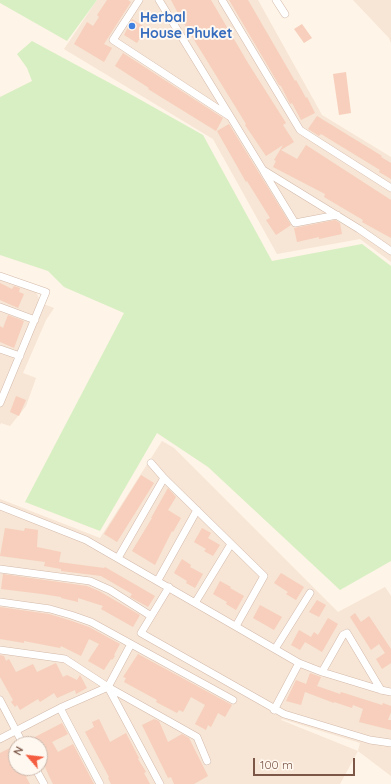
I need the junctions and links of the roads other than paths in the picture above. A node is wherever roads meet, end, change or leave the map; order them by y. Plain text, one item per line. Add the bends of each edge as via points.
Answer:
1 (139, 0) edge
2 (160, 0) edge
3 (222, 0) edge
4 (276, 0) edge
5 (285, 14) dead end
6 (231, 117) junction
7 (263, 170) junction
8 (391, 188) edge
9 (337, 215) junction
10 (391, 251) edge
11 (0, 276) edge
12 (0, 307) edge
13 (35, 320) junction
14 (0, 349) edge
15 (20, 356) junction
16 (0, 403) edge
17 (150, 463) dead end
18 (164, 478) junction
19 (0, 506) edge
20 (197, 510) junction
21 (231, 544) junction
22 (118, 558) junction
23 (0, 569) edge
24 (158, 580) junction
25 (169, 587) junction
26 (310, 593) dead end
27 (0, 602) edge
28 (195, 602) junction
29 (151, 616) junction
30 (236, 626) junction
31 (131, 644) junction
32 (275, 649) junction
33 (0, 650) edge
34 (299, 663) junction
35 (322, 672) junction
36 (108, 687) junction
37 (381, 690) junction
38 (391, 692) edge
39 (0, 700) edge
40 (234, 700) dead end
41 (60, 708) junction
42 (274, 710) junction
43 (16, 731) junction
44 (18, 736) edge
45 (0, 739) edge
46 (391, 743) edge
47 (207, 760) dead end
48 (100, 784) edge
49 (160, 784) edge

1 - 6 street via 113,40
2 - 6 street
3 - 8 street via 300,130
4 - 5 street
6 - 7 street
7 - 9 street
7 - 9 street via 295,223
9 - 10 street
11 - 13 street via 46,292
12 - 13 street
13 - 15 street
14 - 15 street
15 - 16 street
17 - 18 street
18 - 20 street
18 - 22 street
19 - 22 street via 86,540
20 - 21 street
20 - 24 street
21 - 28 street
21 - 30 street via 264,576
22 - 24 street
23 - 29 street via 90,581 110,590
24 - 25 street
25 - 28 street
25 - 29 street
26 - 32 street
27 - 31 street via 50,609 71,615 91,622
28 - 30 street
29 - 42 street via 141,633
30 - 32 street
31 - 36 street
31 - 40 street
32 - 34 street
33 - 36 street via 65,660
34 - 35 street
34 - 42 street
35 - 37 street
35 - 37 street via 347,632
36 - 41 street
36 - 47 street via 197,737
36 - 49 street
37 - 38 street
39 - 43 street
41 - 43 street
41 - 48 street
42 - 46 street via 370,740
43 - 44 street
43 - 45 street

